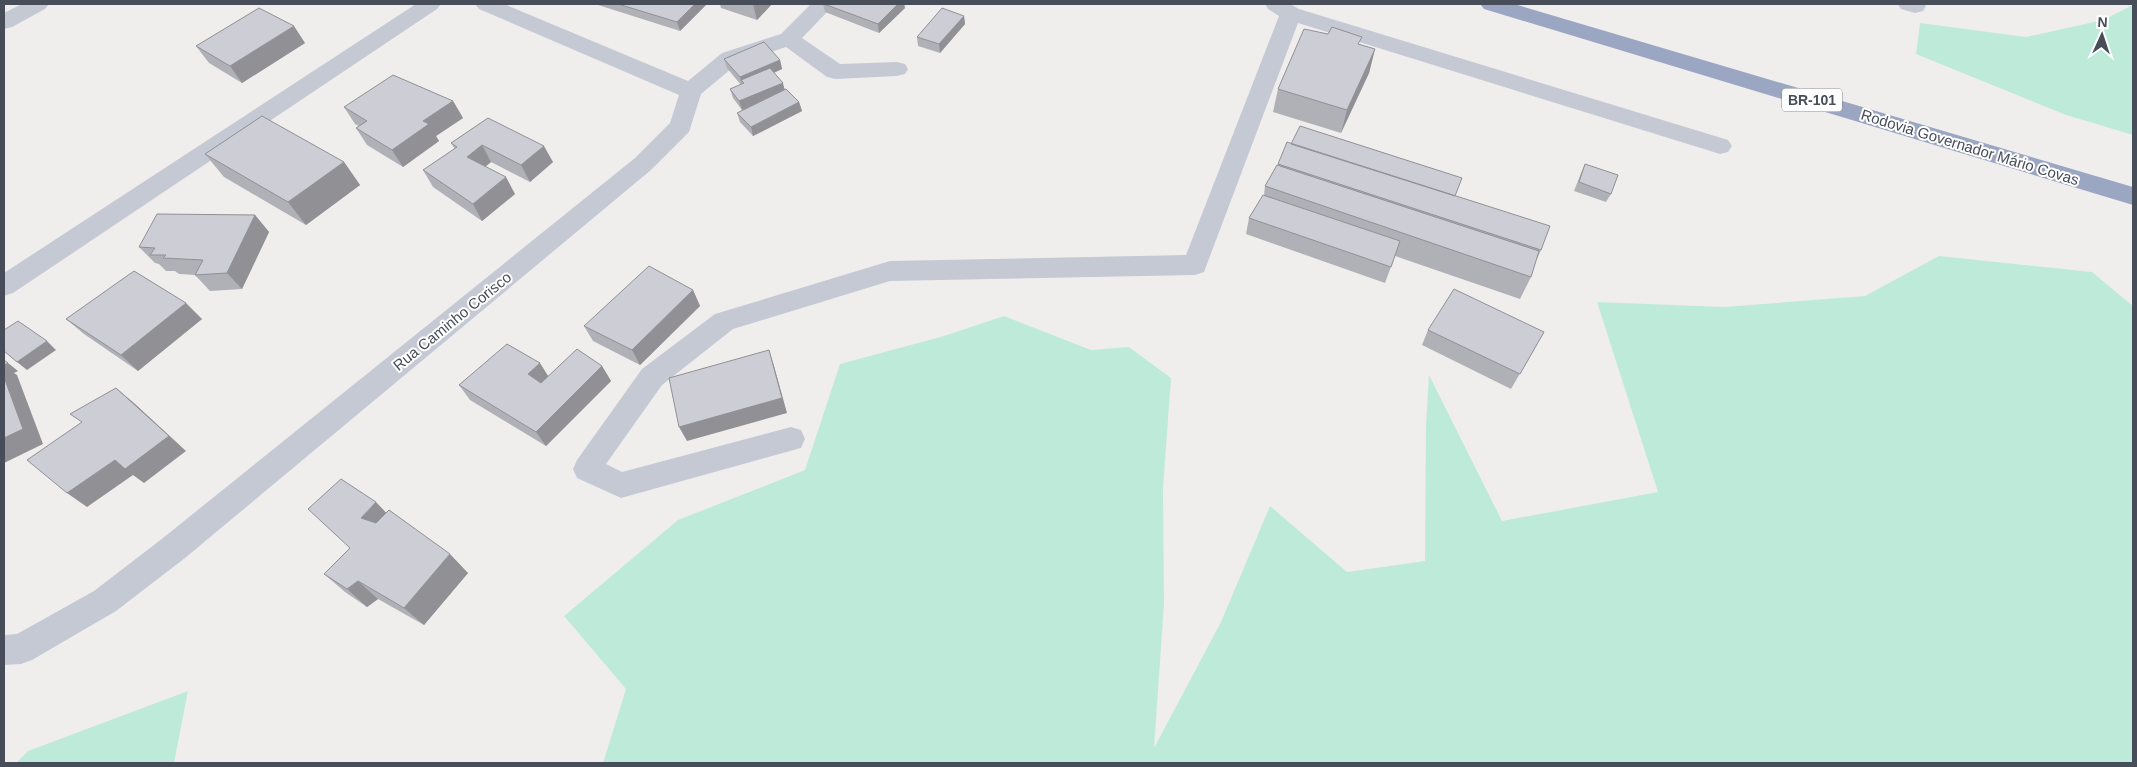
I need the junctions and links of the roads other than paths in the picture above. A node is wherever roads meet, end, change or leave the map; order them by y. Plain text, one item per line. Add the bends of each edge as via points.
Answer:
1 (38, 4) edge
2 (430, 4) edge
3 (486, 4) edge
4 (1491, 4) edge
5 (1283, 9) edge
6 (818, 10) dead end
7 (4, 22) edge
8 (789, 39) junction
9 (897, 69) dead end
10 (691, 91) junction
11 (1720, 146) dead end
12 (2133, 196) edge
13 (4, 286) edge
14 (791, 439) dead end
15 (4, 650) edge

1 - 7 street
2 - 13 street
3 - 10 street
4 - 12 highway, Rodovia Governador Mário Covas / BR-101
5 - 11 street
5 - 14 street via 1195,265 890,271 724,322 652,377 587,469 621,485
6 - 8 street
8 - 9 street via 835,72
8 - 10 street via 730,58
10 - 15 street, Rua Caminho Corisco via 681,126 643,164 182,542 105,601 21,649

